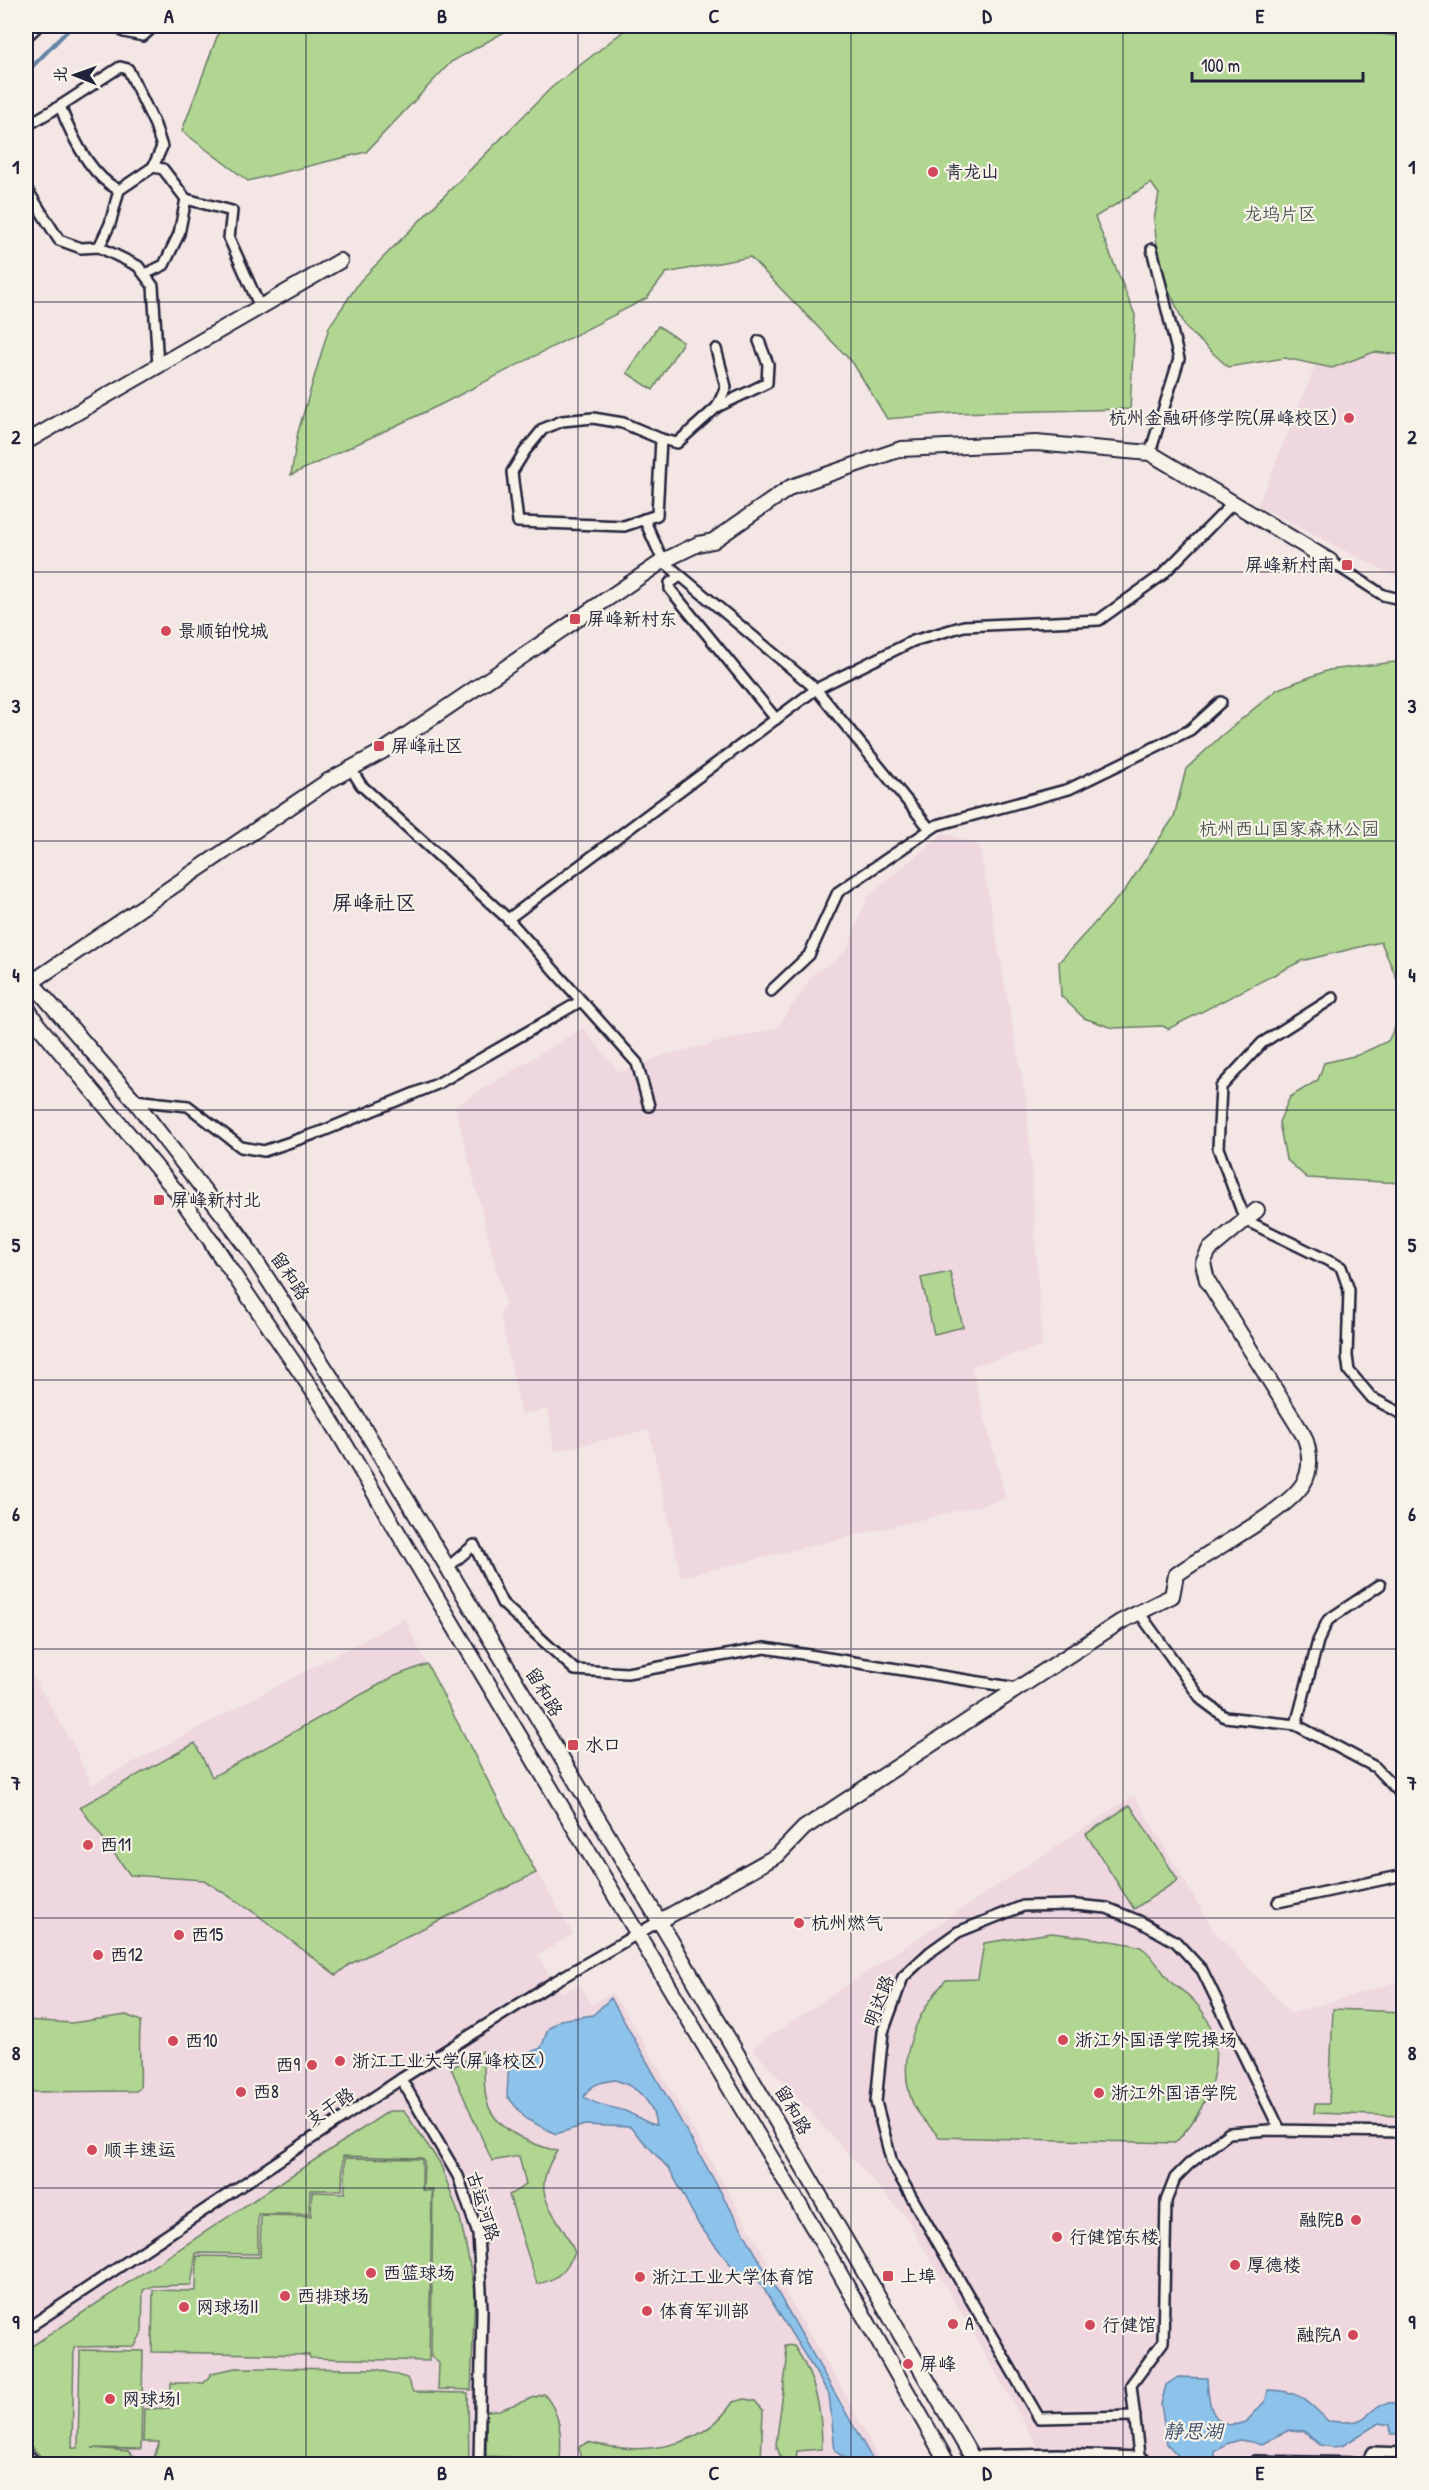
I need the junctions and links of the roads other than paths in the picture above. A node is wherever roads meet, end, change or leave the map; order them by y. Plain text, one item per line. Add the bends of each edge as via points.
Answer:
1 (38, 26) edge
2 (123, 26) edge
3 (154, 26) edge
4 (26, 37) edge
5 (60, 106) junction
6 (26, 126) edge
7 (153, 167) junction
8 (26, 188) edge
9 (119, 190) junction
10 (186, 199) junction
11 (99, 247) junction
12 (1152, 249) dead end
13 (340, 261) dead end
14 (145, 274) junction
15 (260, 307) junction
16 (759, 341) dead end
17 (716, 349) dead end
18 (158, 366) junction
19 (717, 407) junction
20 (661, 439) junction
21 (26, 442) edge
22 (1150, 453) junction
23 (1234, 502) junction
24 (644, 519) junction
25 (663, 561) junction
26 (1330, 561) joint
27 (680, 576) junction
28 (1404, 600) edge
29 (816, 689) junction
30 (1221, 702) dead end
31 (776, 719) junction
32 (350, 767) junction
33 (930, 829) junction
34 (508, 919) junction
35 (28, 981) edge
36 (771, 991) dead end
37 (1333, 998) dead end
38 (581, 1001) junction
39 (26, 1006) edge
40 (134, 1100) junction
41 (650, 1106) dead end
42 (1257, 1210) dead end
43 (1245, 1220) junction
44 (234, 1229) joint
45 (213, 1244) joint
46 (245, 1244) joint
47 (223, 1259) joint
48 (1404, 1415) edge
49 (447, 1568) junction
50 (1380, 1585) dead end
51 (1138, 1611) junction
52 (1017, 1688) junction
53 (1296, 1725) junction
54 (1404, 1797) edge
55 (1404, 1875) edge
56 (1278, 1902) dead end
57 (658, 1922) junction
58 (638, 1933) junction
59 (401, 2079) junction
60 (1280, 2130) junction
61 (1404, 2132) edge
62 (26, 2329) edge
63 (1135, 2416) junction
64 (26, 2453) edge
65 (1404, 2453) edge
66 (974, 2460) edge
67 (1140, 2461) edge
68 (37, 2464) edge
69 (479, 2464) edge
70 (502, 2464) edge
71 (948, 2464) edge
72 (1150, 2464) edge
73 (1254, 2464) edge

1 - 4 street
2 - 3 street via 124,32 143,36
5 - 6 street
5 - 7 street via 120,68 128,69 162,147
5 - 9 street via 69,129 104,183
7 - 9 street
7 - 10 street via 163,169
8 - 11 street via 59,240 81,248
9 - 11 street
10 - 14 street via 179,234 164,265
10 - 15 street via 232,211 229,238
11 - 14 street via 138,266
12 - 22 street via 1179,359
13 - 15 main road
14 - 18 street via 153,286
15 - 18 main road
16 - 19 street via 768,364 767,383
17 - 19 street via 726,387
18 - 21 main road
19 - 20 street via 677,443
20 - 24 street via 657,515
20 - 24 street via 623,423 593,418 562,421 543,429 512,472 518,522 624,526
22 - 23 main road
22 - 25 main road via 1036,443 901,449 791,487 713,541
23 - 26 main road
23 - 29 street via 1162,574 1099,620 964,626 913,641
24 - 25 street
25 - 27 street
25 - 32 main road via 383,751
26 - 28 street via 1383,595
27 - 29 street
27 - 31 street via 670,583 670,589
29 - 31 street
29 - 33 street
30 - 33 street via 1191,730 1069,789
31 - 34 street
32 - 34 street via 361,785
32 - 35 main road
33 - 36 street via 838,892 809,955
34 - 38 street
35 - 40 main road, 留和路
37 - 43 street via 1262,1043 1221,1087 1218,1148
38 - 40 street via 436,1084 264,1151 241,1147 188,1106
38 - 41 street via 637,1063
39 - 45 main road via 175,1190
40 - 44 main road, 留和路
42 - 43 main road
43 - 48 street via 1341,1267 1349,1290 1349,1371 1372,1398
43 - 51 main road via 1209,1251 1203,1263 1207,1280 1304,1436 1310,1451 1308,1469 1303,1484 1285,1502 1176,1575 1172,1596
44 - 46 main road, 留和路
45 - 47 main road
46 - 49 main road, 留和路 via 345,1397
47 - 58 main road via 317,1397
49 - 52 street via 474,1545 502,1603 575,1670 627,1672 765,1648
49 - 57 main road, 留和路
50 - 53 street via 1328,1620 1318,1641
51 - 52 main road
51 - 53 street via 1202,1700 1225,1717
52 - 57 main road via 804,1828 778,1855
53 - 54 street via 1375,1767
55 - 56 street
57 - 58 street, 支干路
57 - 66 main road, 留和路
58 - 59 street, 支干路
58 - 71 main road
59 - 62 street, 支干路
59 - 69 street, 古运河路 via 458,2176 478,2234 482,2265
60 - 61 street
60 - 63 street via 1229,2133 1175,2178 1166,2201 1163,2342 1131,2385
60 - 63 street, 明达路 via 1202,1970 1176,1942 1107,1908 1023,1906 957,1932 903,1977 883,2031 876,2102 892,2163 1039,2418
63 - 67 street
64 - 68 street
65 - 73 street via 1373,2452 1366,2463
66 - 67 street via 1059,2454
67 - 72 street
69 - 70 street

